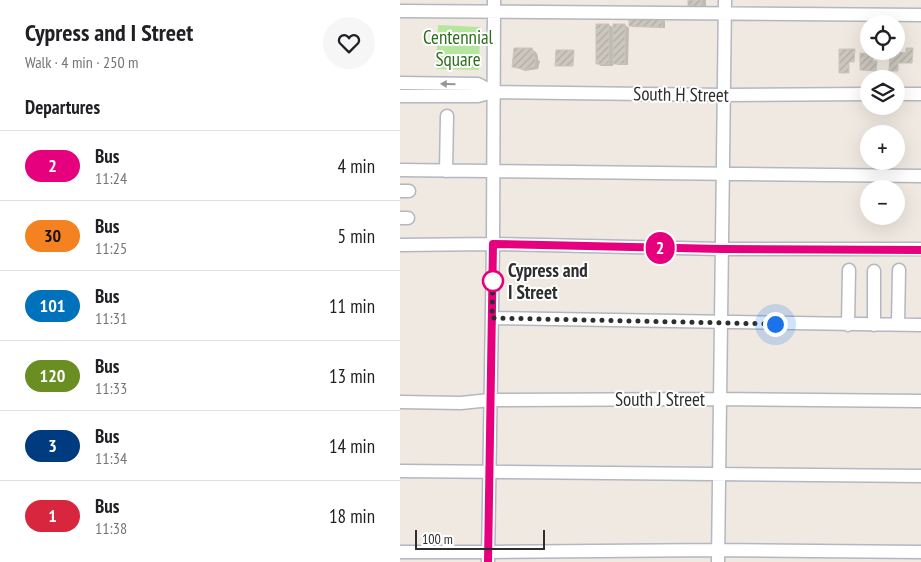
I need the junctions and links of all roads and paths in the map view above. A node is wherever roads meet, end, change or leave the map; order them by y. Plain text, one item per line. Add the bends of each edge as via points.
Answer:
1 (725, 0) edge
2 (494, 6) edge
3 (400, 11) edge
4 (725, 15) junction
5 (921, 15) edge
6 (400, 83) edge
7 (493, 92) junction
8 (860, 94) edge
9 (905, 94) edge
10 (921, 94) edge
11 (724, 95) junction
12 (400, 96) edge
13 (447, 116) dead end
14 (400, 170) edge
15 (446, 171) junction
16 (494, 171) junction
17 (723, 173) junction
18 (921, 176) edge
19 (493, 244) junction
20 (400, 245) edge
21 (722, 249) junction
22 (921, 250) edge
23 (849, 270) dead end
24 (899, 270) dead end
25 (874, 271) dead end
26 (492, 318) junction
27 (720, 322) junction
28 (898, 324) junction
29 (848, 325) junction
30 (874, 325) junction
31 (921, 325) edge
32 (719, 399) junction
33 (490, 400) junction
34 (921, 401) edge
35 (400, 402) edge
36 (400, 471) edge
37 (490, 472) junction
38 (719, 474) junction
39 (921, 476) edge
40 (400, 552) edge
41 (921, 552) edge
42 (718, 556) edge
43 (488, 557) edge

1 - 4 street
2 - 3 street
2 - 4 street
2 - 7 street
4 - 5 street
4 - 11 street
7 -> 6 street, South H Street via 478,84
7 - 11 street, South H Street
7 - 12 street, South H Street via 478,96
7 - 16 street
8 - 11 street, South H Street
9 - 10 street
11 - 17 street
13 - 15 street
14 - 15 street
15 - 16 street
16 - 17 street
16 - 19 street
17 - 18 street
17 - 21 street
19 - 20 street
19 - 21 street
19 - 26 street
21 - 22 street
21 - 27 street
23 - 29 street
24 - 28 street
25 - 30 street
26 - 27 street
26 - 33 street
27 - 29 street
27 - 32 street
28 - 30 street
28 - 31 street
29 - 30 street
32 - 33 street, South J Street
32 - 34 street, South J Street
32 - 38 street
33 - 35 street, South J Street
33 - 37 street
36 - 37 street
37 - 38 street
37 - 43 street
38 - 39 street
38 - 42 street
40 - 43 street
41 - 42 street
42 - 43 street

